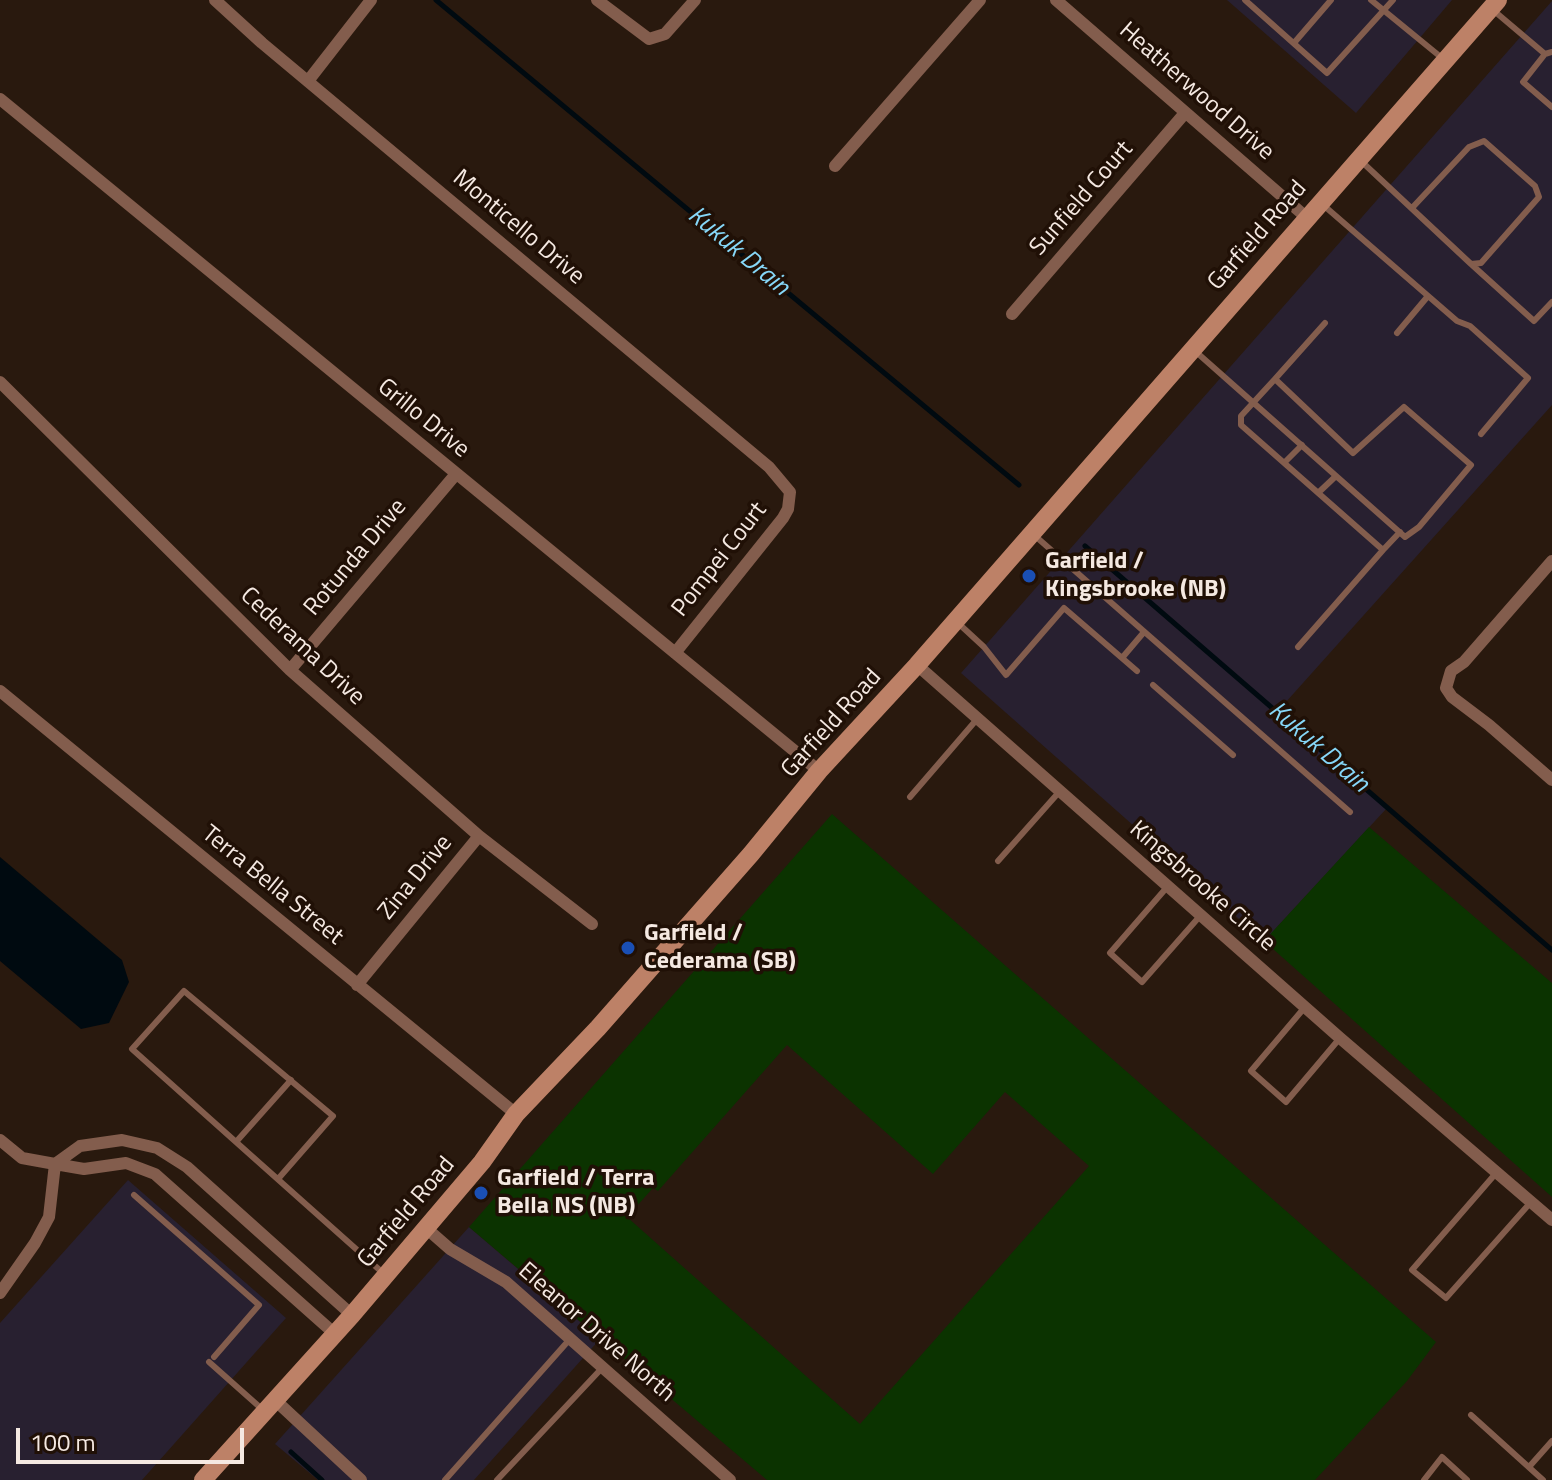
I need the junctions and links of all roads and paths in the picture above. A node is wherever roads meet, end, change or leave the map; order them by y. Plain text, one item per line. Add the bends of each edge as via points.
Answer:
1 (215, 0) edge
2 (371, 0) edge
3 (597, 0) edge
4 (695, 0) edge
5 (980, 0) edge
6 (1056, 0) edge
7 (1245, 0) edge
8 (1331, 0) edge
9 (1371, 0) edge
10 (1393, 0) edge
11 (1494, 4) edge
12 (1384, 11) junction
13 (1294, 43) junction
14 (1549, 53) edge
15 (1445, 60) junction
16 (308, 81) junction
17 (0, 99) edge
18 (1552, 107) edge
19 (1185, 113) junction
20 (1358, 158) junction
21 (835, 166) dead end
22 (1319, 202) junction
23 (1412, 208) junction
24 (1306, 217) junction
25 (1471, 264) junction
26 (1428, 296) junction
27 (1552, 302) edge
28 (1012, 314) dead end
29 (1325, 323) dead end
30 (1397, 333) dead end
31 (1192, 348) junction
32 (1275, 379) junction
33 (0, 382) edge
34 (1254, 403) junction
35 (1481, 434) dead end
36 (1302, 445) junction
37 (1284, 463) junction
38 (456, 474) junction
39 (1336, 476) junction
40 (790, 492) joint
41 (1318, 493) junction
42 (1400, 532) junction
43 (1032, 533) junction
44 (1383, 550) junction
45 (1552, 561) edge
46 (955, 621) junction
47 (1144, 632) junction
48 (1298, 647) dead end
49 (675, 653) junction
50 (1122, 658) junction
51 (917, 665) junction
52 (290, 670) junction
53 (1137, 671) dead end
54 (1153, 685) dead end
55 (0, 691) edge
56 (978, 718) junction
57 (1233, 755) dead end
58 (819, 771) junction
59 (1552, 780) edge
60 (1060, 791) junction
61 (910, 797) dead end
62 (1350, 812) dead end
63 (479, 836) junction
64 (998, 861) dead end
65 (1168, 886) junction
66 (1201, 915) junction
67 (592, 924) dead end
68 (357, 985) junction
69 (1305, 1007) junction
70 (1340, 1038) junction
71 (291, 1080) junction
72 (516, 1114) junction
73 (0, 1140) edge
74 (236, 1142) junction
75 (55, 1164) junction
76 (1497, 1172) junction
77 (278, 1179) junction
78 (134, 1195) dead end
79 (1531, 1202) junction
80 (232, 1210) junction
81 (1552, 1220) edge
82 (216, 1228) junction
83 (426, 1228) junction
84 (386, 1276) junction
85 (0, 1293) edge
86 (352, 1315) junction
87 (335, 1334) junction
88 (571, 1339) junction
89 (603, 1367) junction
90 (270, 1406) junction
91 (1471, 1415) dead end
92 (1552, 1441) edge
93 (1529, 1467) junction
94 (203, 1480) edge
95 (361, 1480) edge
96 (445, 1480) edge
97 (497, 1480) edge
98 (730, 1480) edge
99 (1424, 1480) edge
100 (1467, 1480) edge
101 (1543, 1480) edge

1 - 16 street, Monticello Drive
2 - 16 street
3 - 4 street via 649,39 665,34
5 - 21 street
6 - 19 street, Heatherwood Drive
7 - 13 lane
8 - 13 lane
9 - 12 lane
10 - 12 lane
11 - 14 lane
11 - 15 main road, Garfield Road
12 - 13 lane via 1327,73
12 - 15 lane
14 - 18 lane via 1523,82
15 - 20 main road, Garfield Road
16 - 40 street, Monticello Drive via 769,467
17 - 38 street, Grillo Drive
19 - 24 street, Heatherwood Drive
19 - 28 street, Sunfield Court
20 - 22 main road, Garfield Road
20 - 23 lane
22 - 24 main road, Garfield Road
22 - 26 lane
23 - 25 lane
23 - 25 lane via 1469,147 1484,141 1535,186 1539,197 1481,263
24 - 31 main road, Garfield Road
25 - 27 lane via 1534,321
26 - 30 lane
26 - 35 lane via 1528,378
29 - 32 lane
31 - 34 lane
31 - 43 main road, Garfield Road
32 - 34 lane
32 - 42 lane via 1353,453 1404,407 1471,465 1419,527 1405,537
33 - 52 street, Cederama Drive
34 - 36 lane
34 - 37 lane via 1241,416 1241,425
36 - 37 lane
36 - 39 lane
37 - 41 lane
38 - 49 street, Grillo Drive
38 - 52 street, Rotunda Drive
39 - 41 lane
39 - 42 lane
40 - 49 street, Pompei Court via 783,518
41 - 44 lane
42 - 44 lane
43 - 46 main road, Garfield Road
43 - 47 lane
44 - 48 lane
45 - 59 street via 1451,671 1446,688
46 - 50 lane via 1006,675 1064,608
46 - 51 main road, Garfield Road
47 - 50 lane
47 - 62 lane
49 - 58 street, Grillo Drive
50 - 53 lane
51 - 56 street, Kingsbrooke Circle
51 - 58 main road, Garfield Road
52 - 63 street, Cederama Drive
54 - 57 lane
55 - 68 street, Terra Bella Street
56 - 60 street, Kingsbrooke Circle
56 - 61 lane
58 - 72 main road, Garfield Road via 606,1020
60 - 64 lane
60 - 65 street, Kingsbrooke Circle
63 - 67 street, Cederama Drive
63 - 68 street, Zina Drive
65 - 66 street, Kingsbrooke Circle
65 - 66 lane via 1110,953 1142,982
66 - 69 street, Kingsbrooke Circle
68 - 72 street, Terra Bella Street
69 - 70 street, Kingsbrooke Circle
69 - 70 lane via 1251,1071 1286,1102
70 - 76 street, Kingsbrooke Circle
71 - 74 lane
71 - 74 lane via 184,991 132,1049
71 - 77 lane via 333,1116
72 - 83 main road, Garfield Road
73 - 75 street via 22,1158
74 - 77 lane
75 - 80 street via 80,1146 122,1140 157,1148 187,1167
75 - 82 street via 84,1169 126,1163 140,1168 155,1174
75 - 85 street via 49,1217
76 - 79 street, Kingsbrooke Circle
76 - 79 lane via 1412,1270 1446,1298
77 - 84 lane
78 - 90 lane via 259,1305 211,1360
79 - 81 street, Kingsbrooke Circle
80 - 82 street
80 - 86 street
82 - 87 street
83 - 84 main road, Garfield Road
83 - 88 street, Eleanor Drive North via 506,1282
84 - 86 main road, Garfield Road
86 - 87 main road, Garfield Road
87 - 90 main road, Garfield Road
88 - 89 street, Eleanor Drive North
88 - 96 lane
89 - 97 lane
89 - 98 street, Eleanor Drive North
90 - 94 main road, Garfield Road
90 - 95 street
91 - 93 lane
92 - 93 lane
93 - 101 lane
99 - 100 lane via 1442,1457

